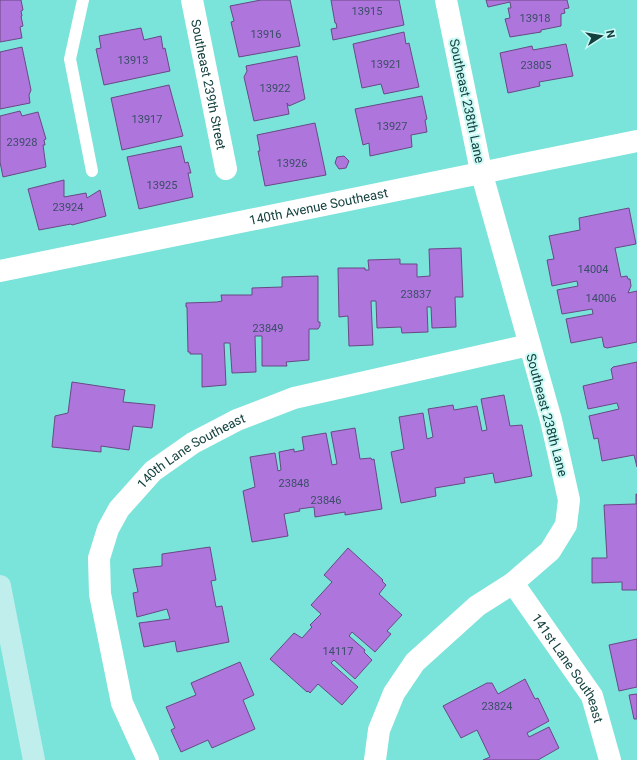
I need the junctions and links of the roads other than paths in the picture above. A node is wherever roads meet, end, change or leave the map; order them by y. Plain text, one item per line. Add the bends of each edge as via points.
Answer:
1 (83, 0) edge
2 (192, 0) edge
3 (446, 0) edge
4 (637, 141) edge
5 (226, 169) dead end
6 (92, 171) dead end
7 (481, 171) junction
8 (0, 271) edge
9 (529, 345) junction
10 (513, 583) junction
11 (0, 586) edge
12 (34, 760) edge
13 (148, 760) edge
14 (375, 760) edge
15 (610, 760) edge

1 - 6 lane via 70,59
2 - 5 street, Southeast 239th Street
3 - 7 street, Southeast 238th Lane
4 - 7 street, 140th Avenue Southeast
7 - 8 street, 140th Avenue Southeast
7 - 9 street, Southeast 238th Lane
9 - 10 street, Southeast 238th Lane via 551,420 569,500 566,525 550,551
9 - 13 street, 140th Lane Southeast via 294,398 237,420 193,443 153,471 119,509 108,529 99,558 100,594 122,703
10 - 14 street, Southeast 238th Lane via 477,606 415,662 394,693 379,730
10 - 15 street, 141st Lane Southeast via 592,696
11 - 12 main road

